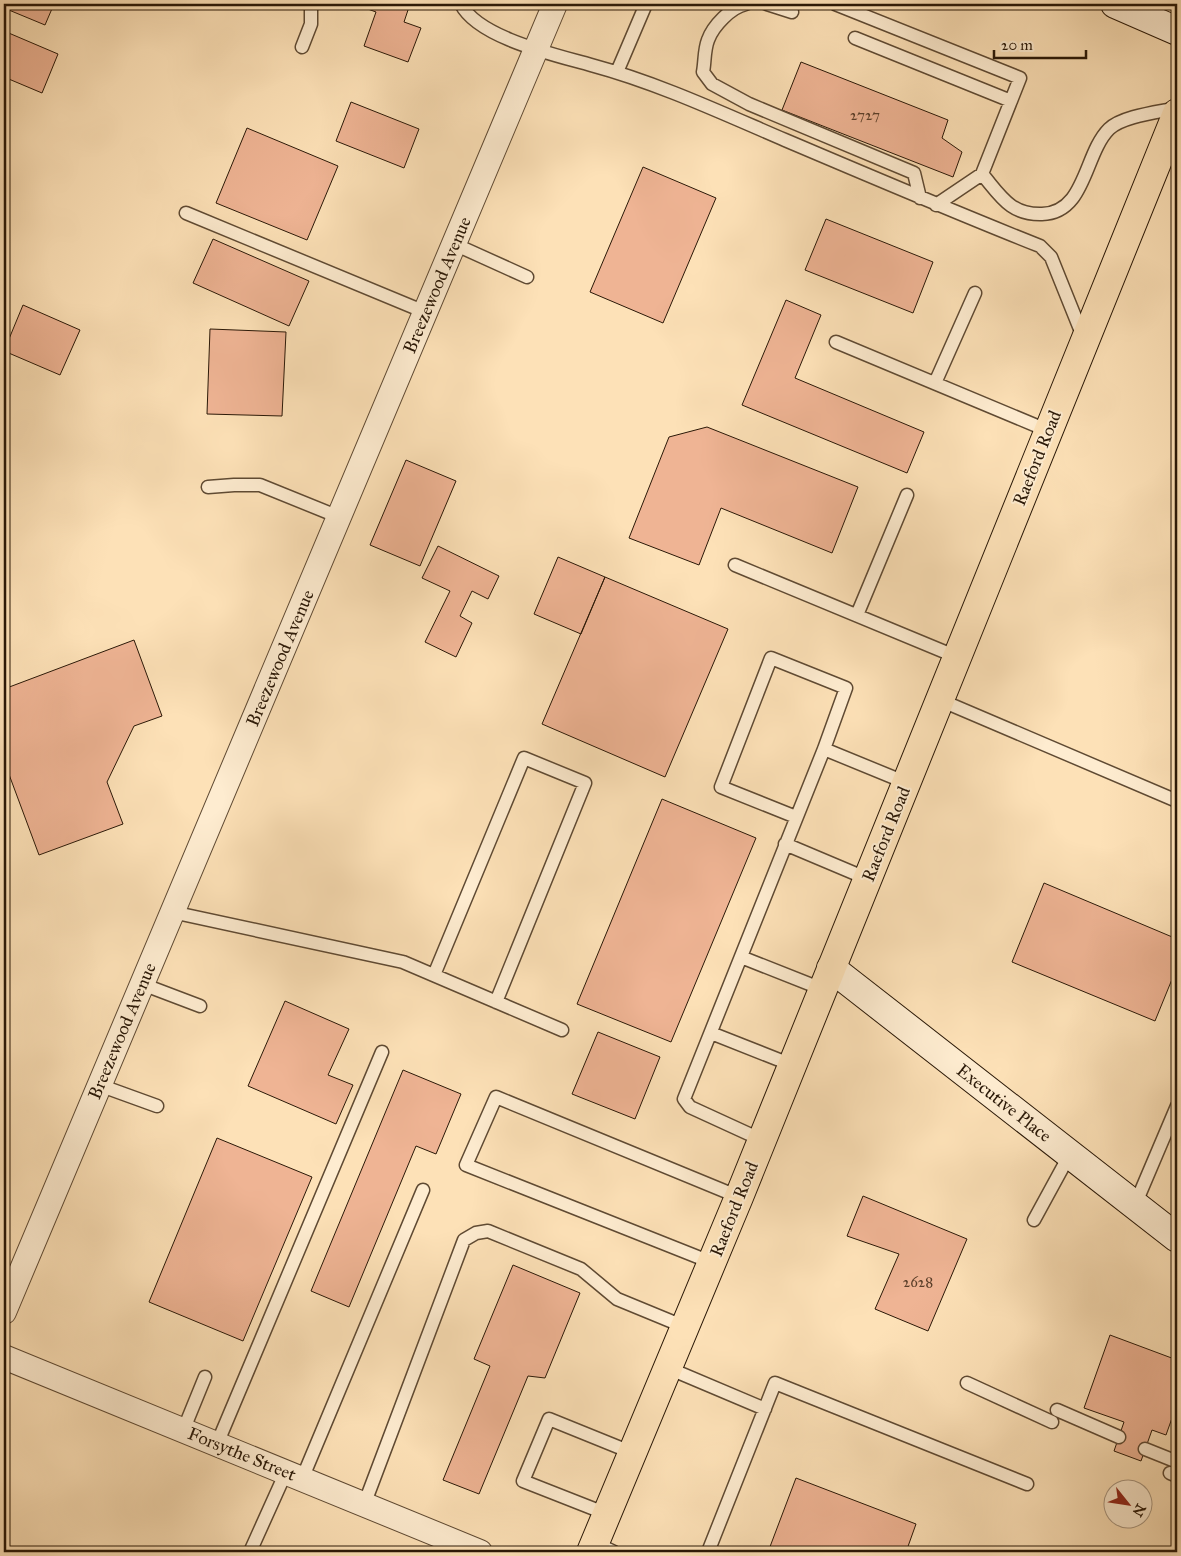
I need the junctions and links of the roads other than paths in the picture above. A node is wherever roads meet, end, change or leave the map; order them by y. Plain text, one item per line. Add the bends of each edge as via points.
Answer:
1 (311, 4) edge
2 (461, 4) edge
3 (555, 4) edge
4 (646, 4) edge
5 (746, 4) edge
6 (767, 4) edge
7 (835, 4) edge
8 (1115, 4) edge
9 (792, 12) dead end
10 (1177, 31) edge
11 (855, 38) dead end
12 (302, 47) dead end
13 (536, 50) junction
14 (617, 72) junction
15 (1012, 101) junction
16 (1177, 108) edge
17 (1177, 114) edge
18 (982, 174) junction
19 (920, 198) junction
20 (936, 205) junction
21 (186, 212) dead end
22 (454, 244) junction
23 (528, 277) dead end
24 (975, 294) dead end
25 (425, 312) junction
26 (836, 342) dead end
27 (1085, 342) junction
28 (935, 383) junction
29 (1049, 430) junction
30 (208, 487) dead end
31 (907, 495) dead end
32 (339, 517) junction
33 (735, 565) dead end
34 (857, 615) junction
35 (957, 657) junction
36 (940, 700) junction
37 (824, 749) junction
38 (907, 783) junction
39 (1177, 801) edge
40 (796, 817) junction
41 (785, 844) junction
42 (868, 878) junction
43 (172, 912) junction
44 (741, 957) junction
45 (434, 975) junction
46 (826, 979) junction
47 (142, 984) junction
48 (496, 1002) junction
49 (200, 1006) dead end
50 (562, 1030) dead end
51 (711, 1033) junction
52 (382, 1052) dead end
53 (792, 1065) junction
54 (99, 1085) junction
55 (157, 1106) dead end
56 (1177, 1106) edge
57 (762, 1140) junction
58 (1070, 1154) junction
59 (423, 1190) dead end
60 (740, 1197) junction
61 (1135, 1205) junction
62 (1034, 1220) dead end
63 (1177, 1238) edge
64 (713, 1263) junction
65 (4, 1312) edge
66 (685, 1328) junction
67 (4, 1356) edge
68 (668, 1368) junction
69 (205, 1377) dead end
70 (967, 1383) dead end
71 (765, 1409) junction
72 (184, 1431) junction
73 (1119, 1437) dead end
74 (216, 1444) junction
75 (1146, 1449) dead end
76 (633, 1452) junction
77 (1174, 1470) edge
78 (294, 1476) junction
79 (1027, 1484) dead end
80 (364, 1504) junction
81 (607, 1514) junction
82 (600, 1549) edge
83 (250, 1552) edge
84 (480, 1552) edge
85 (708, 1552) edge

1 - 12 lane via 311,24
2 - 13 lane via 471,18 484,26
3 - 13 street, Breezewood Avenue
4 - 14 lane
5 - 19 lane via 737,6 721,20 708,40 703,72 712,84 749,104 914,173
6 - 9 lane
7 - 15 lane via 1020,78
8 - 10 street
11 - 15 lane
13 - 14 lane
13 - 22 street, Breezewood Avenue
14 - 19 lane via 696,102
15 - 18 lane
16 - 18 lane via 1118,122 1099,143 1077,192 1059,210 1043,214 1024,213 1010,207
17 - 27 main road, Raeford Road
18 - 20 lane
19 - 20 lane
20 - 27 lane via 1046,250
21 - 25 lane
22 - 23 lane
22 - 25 street, Breezewood Avenue
24 - 28 lane
25 - 32 street, Breezewood Avenue
26 - 28 lane
27 - 29 main road, Raeford Road
28 - 29 lane
29 - 35 main road, Raeford Road
30 - 32 lane via 260,485
31 - 34 lane
32 - 43 street, Breezewood Avenue
33 - 34 lane
34 - 35 lane
35 - 36 main road, Raeford Road
36 - 38 main road, Raeford Road
36 - 39 lane
37 - 38 lane
37 - 40 lane
37 - 40 lane via 846,688 771,658 722,787
38 - 42 main road, Raeford Road
40 - 41 lane
41 - 42 lane
41 - 44 lane
42 - 46 main road, Raeford Road
43 - 45 lane via 403,962
43 - 47 street, Breezewood Avenue
44 - 46 lane
44 - 51 lane
45 - 48 lane
45 - 48 lane via 524,758 585,782
46 - 53 main road, Raeford Road
46 - 58 street, Executive Place
47 - 49 lane
47 - 54 street, Breezewood Avenue
48 - 50 lane
51 - 53 lane
51 - 57 lane via 684,1099 690,1107
52 - 74 lane
53 - 57 main road, Raeford Road
54 - 55 lane
54 - 65 street, Breezewood Avenue
56 - 61 lane
57 - 60 main road, Raeford Road
58 - 61 street, Executive Place
58 - 62 lane
59 - 78 lane
60 - 64 main road, Raeford Road
60 - 64 lane via 496,1098 466,1165
61 - 63 street, Executive Place
64 - 66 main road, Raeford Road
66 - 68 main road, Raeford Road
66 - 80 lane via 617,1299 581,1269 488,1231 476,1233 464,1240
67 - 72 street, Forsythe Street
68 - 71 lane
68 - 76 main road, Raeford Road
69 - 72 lane
70 - 73 lane
71 - 79 lane via 775,1383
71 - 85 lane
72 - 74 street, Forsythe Street
74 - 78 street, Forsythe Street
75 - 77 lane
76 - 81 main road, Raeford Road
76 - 81 lane via 549,1419 523,1481
78 - 80 street, Forsythe Street
78 - 83 lane
80 - 84 street, Forsythe Street
81 - 82 main road, Raeford Road

